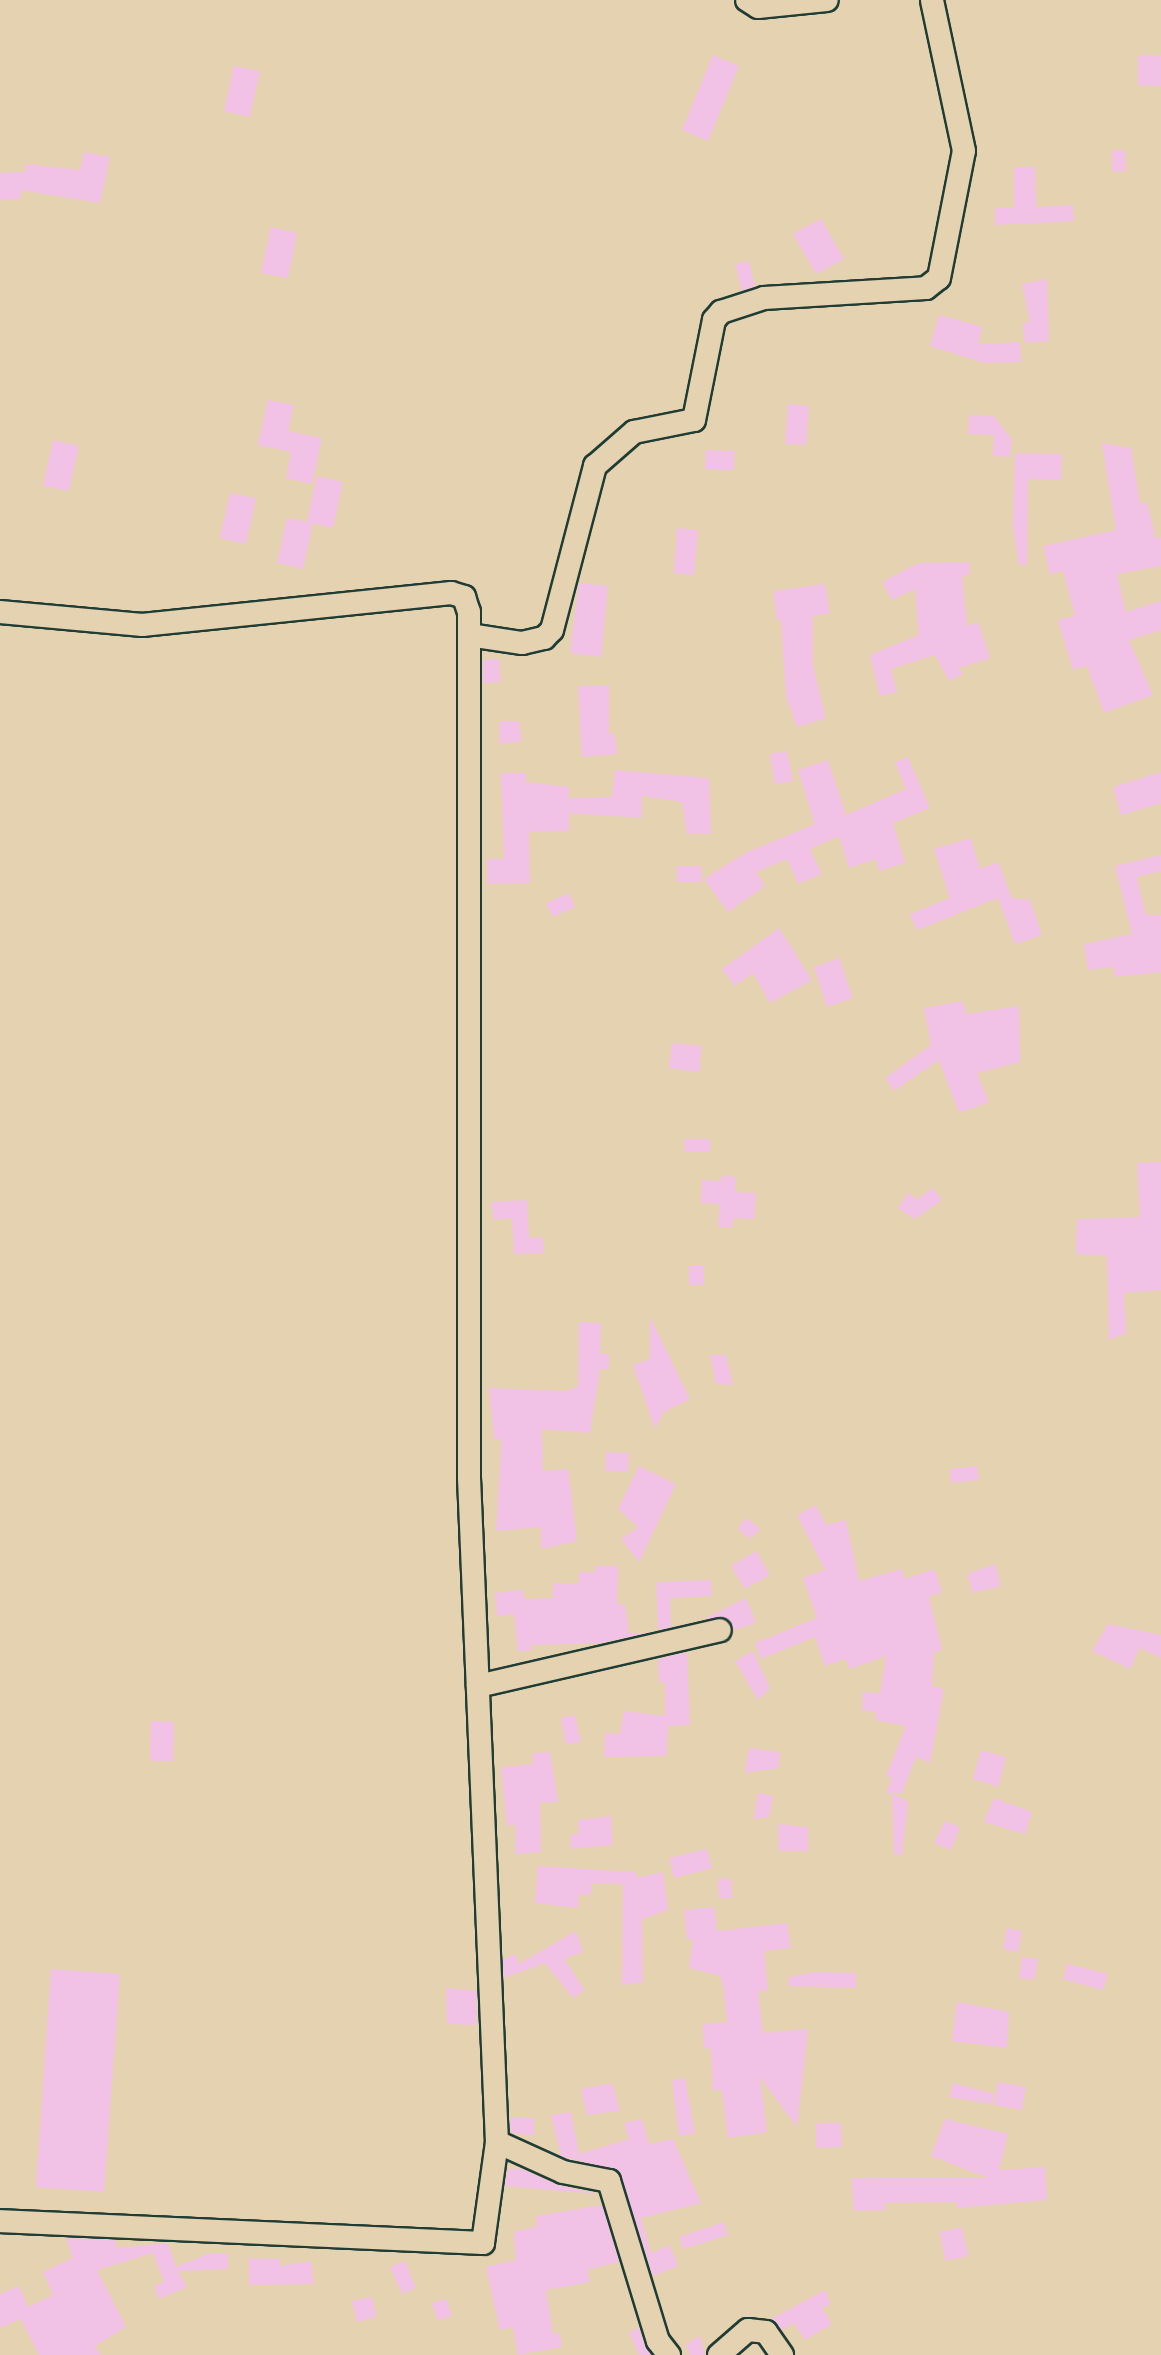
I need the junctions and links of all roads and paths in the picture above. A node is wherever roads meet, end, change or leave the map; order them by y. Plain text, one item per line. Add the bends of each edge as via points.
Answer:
1 (747, 0) edge
2 (827, 0) edge
3 (932, 0) edge
4 (0, 612) edge
5 (469, 635) junction
6 (720, 1630) dead end
7 (478, 1686) junction
8 (497, 2142) junction
9 (0, 2221) edge
10 (669, 2355) edge
11 (719, 2355) edge
12 (782, 2355) edge

1 - 2 street via 758,7
3 - 5 street via 964,151 939,278 926,288 764,298 721,312 714,320 699,414 694,420 634,432 595,466 552,630 544,638 522,643
4 - 5 street via 142,625 451,593 464,597
5 - 7 street via 469,1478
6 - 7 street
7 - 8 street
8 - 9 street via 483,2243
8 - 10 street via 563,2172 609,2181 658,2341
11 - 12 street via 748,2330 766,2332

